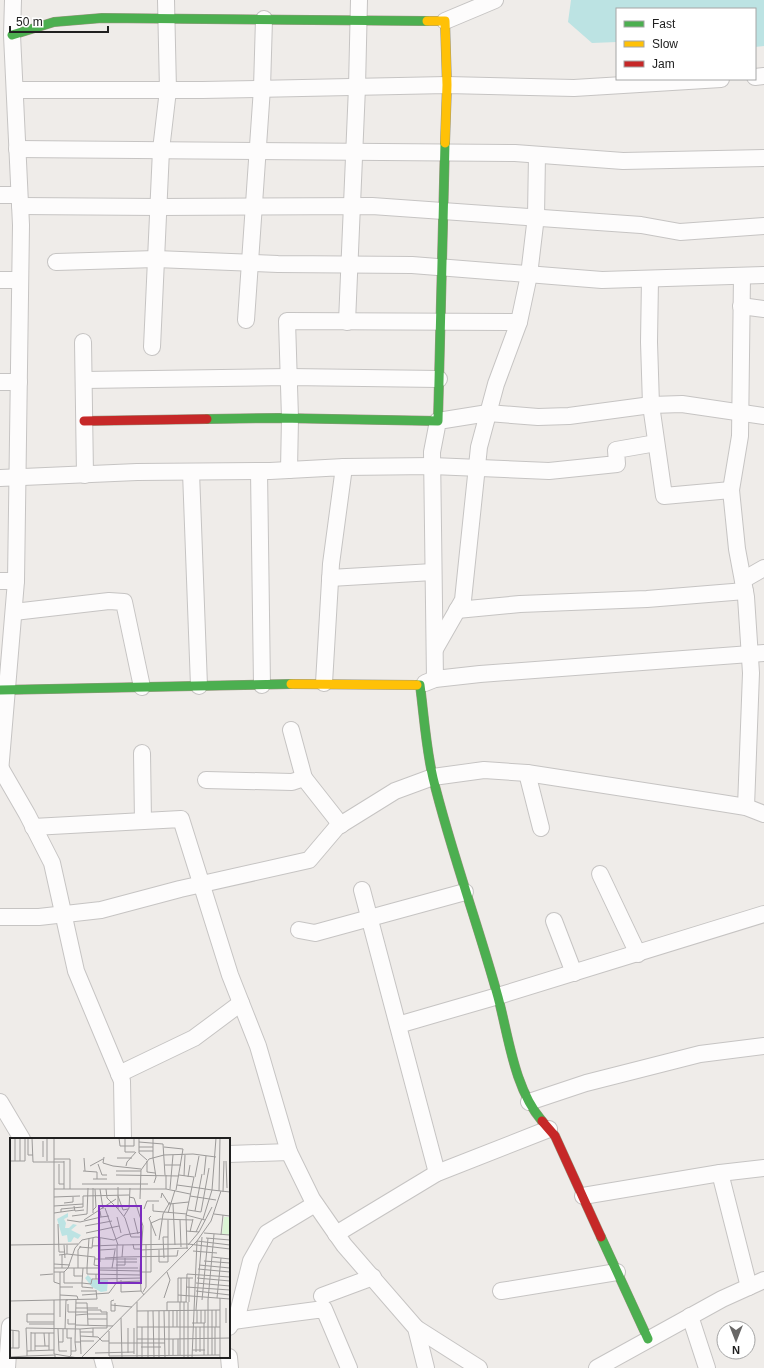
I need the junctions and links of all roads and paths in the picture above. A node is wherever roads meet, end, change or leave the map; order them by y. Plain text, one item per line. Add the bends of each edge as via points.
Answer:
1 (13, 0) edge
2 (166, 0) edge
3 (359, 0) edge
4 (495, 0) edge
5 (165, 18) junction
6 (264, 19) junction
7 (358, 20) junction
8 (445, 21) junction
9 (12, 35) junction
10 (705, 80) edge
11 (10, 82) edge
12 (447, 85) junction
13 (357, 87) junction
14 (262, 88) junction
15 (168, 90) junction
16 (17, 149) junction
17 (161, 150) junction
18 (257, 150) junction
19 (355, 151) junction
20 (445, 152) junction
21 (537, 155) junction
22 (764, 158) edge
23 (0, 195) edge
24 (19, 200) junction
25 (253, 206) junction
26 (351, 206) junction
27 (159, 207) junction
28 (444, 210) junction
29 (536, 216) junction
30 (764, 226) edge
31 (156, 259) junction
32 (56, 262) dead end
33 (249, 263) junction
34 (350, 264) junction
35 (442, 266) junction
36 (529, 275) junction
37 (764, 275) edge
38 (742, 276) junction
39 (650, 279) junction
40 (0, 280) edge
41 (20, 280) junction
42 (741, 306) junction
43 (764, 309) edge
44 (246, 320) dead end
45 (347, 322) junction
46 (519, 322) junction
47 (441, 323) junction
48 (83, 342) dead end
49 (152, 347) dead end
50 (289, 377) junction
51 (439, 379) junction
52 (84, 380) junction
53 (0, 382) edge
54 (19, 382) junction
55 (651, 405) junction
56 (740, 412) junction
57 (488, 413) junction
58 (764, 416) edge
59 (290, 418) junction
60 (84, 421) junction
61 (438, 421) junction
62 (656, 443) junction
63 (432, 466) junction
64 (344, 467) junction
65 (477, 468) junction
66 (288, 470) junction
67 (259, 471) junction
68 (191, 472) junction
69 (85, 475) junction
70 (0, 478) edge
71 (18, 478) junction
72 (731, 490) junction
73 (764, 568) edge
74 (433, 572) junction
75 (330, 578) junction
76 (0, 581) edge
77 (16, 581) junction
78 (744, 585) junction
79 (457, 610) junction
80 (14, 612) junction
81 (434, 649) junction
82 (757, 654) edge
83 (435, 679) junction
84 (324, 683) junction
85 (262, 684) junction
86 (420, 685) junction
87 (199, 686) junction
88 (142, 687) junction
89 (4, 690) edge
90 (291, 730) dead end
91 (142, 753) dead end
92 (1, 771) edge
93 (527, 773) junction
94 (433, 777) junction
95 (304, 778) junction
96 (206, 780) dead end
97 (746, 807) junction
98 (764, 814) edge
99 (144, 821) junction
100 (341, 825) junction
101 (33, 827) junction
102 (541, 828) dead end
103 (600, 874) dead end
104 (203, 884) junction
105 (362, 890) dead end
106 (465, 892) junction
107 (62, 914) junction
108 (764, 914) edge
109 (0, 917) edge
110 (370, 918) junction
111 (554, 921) dead end
112 (299, 930) dead end
113 (638, 954) junction
114 (574, 973) junction
115 (498, 996) junction
116 (241, 1003) junction
117 (398, 1025) junction
118 (764, 1046) edge
119 (119, 1074) junction
120 (0, 1102) edge
121 (529, 1102) junction
122 (549, 1129) junction
123 (21, 1138) edge
124 (123, 1138) edge
125 (290, 1152) junction
126 (230, 1154) edge
127 (764, 1168) edge
128 (437, 1173) junction
129 (720, 1173) junction
130 (583, 1196) junction
131 (315, 1204) junction
132 (336, 1234) junction
133 (617, 1272) junction
134 (373, 1277) junction
135 (764, 1280) edge
136 (749, 1287) junction
137 (501, 1291) dead end
138 (322, 1296) dead end
139 (690, 1316) junction
140 (231, 1324) edge
141 (7, 1326) edge
142 (416, 1328) junction
143 (648, 1339) junction
144 (102, 1358) edge
145 (228, 1358) edge
146 (7, 1368) edge
147 (105, 1368) edge
148 (230, 1368) edge
149 (350, 1368) edge
150 (426, 1368) edge
151 (479, 1368) edge
152 (597, 1368) edge
153 (707, 1368) edge

1 - 9 street
2 - 5 street
3 - 7 street
4 - 8 street
5 - 6 street
5 - 9 street via 102,18 54,22
5 - 15 street
6 - 7 street
6 - 14 street
7 - 8 street
7 - 13 street
8 - 12 street
9 - 11 street
10 - 12 street via 574,88
11 - 15 street
11 - 16 street
12 - 13 street
12 - 20 street
13 - 14 street
13 - 19 street
14 - 15 street
14 - 18 street
15 - 17 street
16 - 17 street
16 - 24 street
17 - 18 street
17 - 27 street
18 - 19 street
18 - 25 street
19 - 20 street
19 - 26 street
20 - 21 street
20 - 28 street
21 - 22 street via 624,161
21 - 29 street
23 - 24 street
24 - 27 street
24 - 41 street
25 - 26 street
25 - 27 street
25 - 33 street
26 - 28 street
26 - 34 street
27 - 31 street
28 - 29 street
28 - 35 street
29 - 30 street via 641,224 680,232
29 - 36 street
31 - 32 street
31 - 33 street
31 - 49 street
33 - 34 street
33 - 44 street
34 - 35 street
34 - 45 street
35 - 36 street
35 - 47 street
36 - 39 street via 602,280
36 - 46 street
37 - 38 street
38 - 39 street
38 - 42 street
39 - 55 street
40 - 41 street
41 - 54 street
42 - 43 street
42 - 56 street
45 - 47 street
45 - 50 street via 287,321
46 - 47 street
46 - 57 street
47 - 51 street
48 - 52 street
50 - 51 street
50 - 52 street
50 - 59 street
51 - 61 street
52 - 60 street
53 - 54 street
54 - 71 street
55 - 56 street via 682,404
55 - 57 street via 569,416 538,417
55 - 62 street
56 - 58 street
56 - 72 street via 740,436
57 - 61 street
57 - 65 street via 479,447
59 - 60 street
59 - 61 street
59 - 66 street
60 - 69 street
61 - 63 street
62 - 65 street via 616,450 617,464 549,471
62 - 72 street via 664,496
63 - 64 street
63 - 65 street
63 - 74 street
64 - 66 street
64 - 75 street
65 - 79 street via 463,600
66 - 67 street
67 - 68 street
67 - 85 street
68 - 69 street
68 - 87 street
69 - 71 street
70 - 71 street
71 - 77 street
72 - 78 street via 737,549
73 - 78 street
74 - 75 street
74 - 81 street
75 - 84 street
76 - 77 street
77 - 80 street
78 - 79 street via 647,599 520,604
78 - 82 street
79 - 81 street
80 - 88 street via 110,601 124,602
80 - 89 street
81 - 83 street
82 - 83 street
82 - 97 street via 751,673
83 - 86 street
84 - 85 street
84 - 86 street
85 - 87 street
86 - 94 street
87 - 88 street
88 - 89 street
89 - 92 street
90 - 95 street
91 - 99 street
92 - 101 street
93 - 94 street via 484,770
93 - 97 street
93 - 102 street
94 - 100 street via 395,791
94 - 106 street
95 - 96 street via 292,782
95 - 100 street
97 - 98 street
99 - 101 street
99 - 104 street via 181,819
100 - 104 street via 309,860
101 - 107 street via 52,863
103 - 113 street
104 - 107 street via 101,910
104 - 116 street
105 - 110 street
106 - 110 street
106 - 115 street
107 - 109 street
107 - 119 street via 76,971
108 - 113 street
110 - 112 street via 315,933
110 - 117 street
111 - 114 street
113 - 114 street
114 - 115 street
115 - 117 street
115 - 121 street via 514,1065
116 - 119 street via 194,1038
116 - 125 street via 258,1046
117 - 128 street
118 - 121 street via 700,1054 586,1083
119 - 124 street via 122,1081
120 - 123 street
121 - 122 street
122 - 128 street
122 - 130 street via 555,1136
125 - 126 street
125 - 131 street
127 - 129 street
128 - 132 street
129 - 130 street
129 - 136 street
130 - 133 street
131 - 132 street
131 - 140 street via 267,1233 251,1261 238,1313
132 - 134 street
133 - 137 street
133 - 143 street
134 - 138 street
134 - 142 street
135 - 136 street
136 - 139 street
139 - 143 street
139 - 153 street
140 - 149 street via 324,1309
141 - 146 street
142 - 150 street
142 - 151 street
143 - 152 street
144 - 147 street
145 - 148 street

